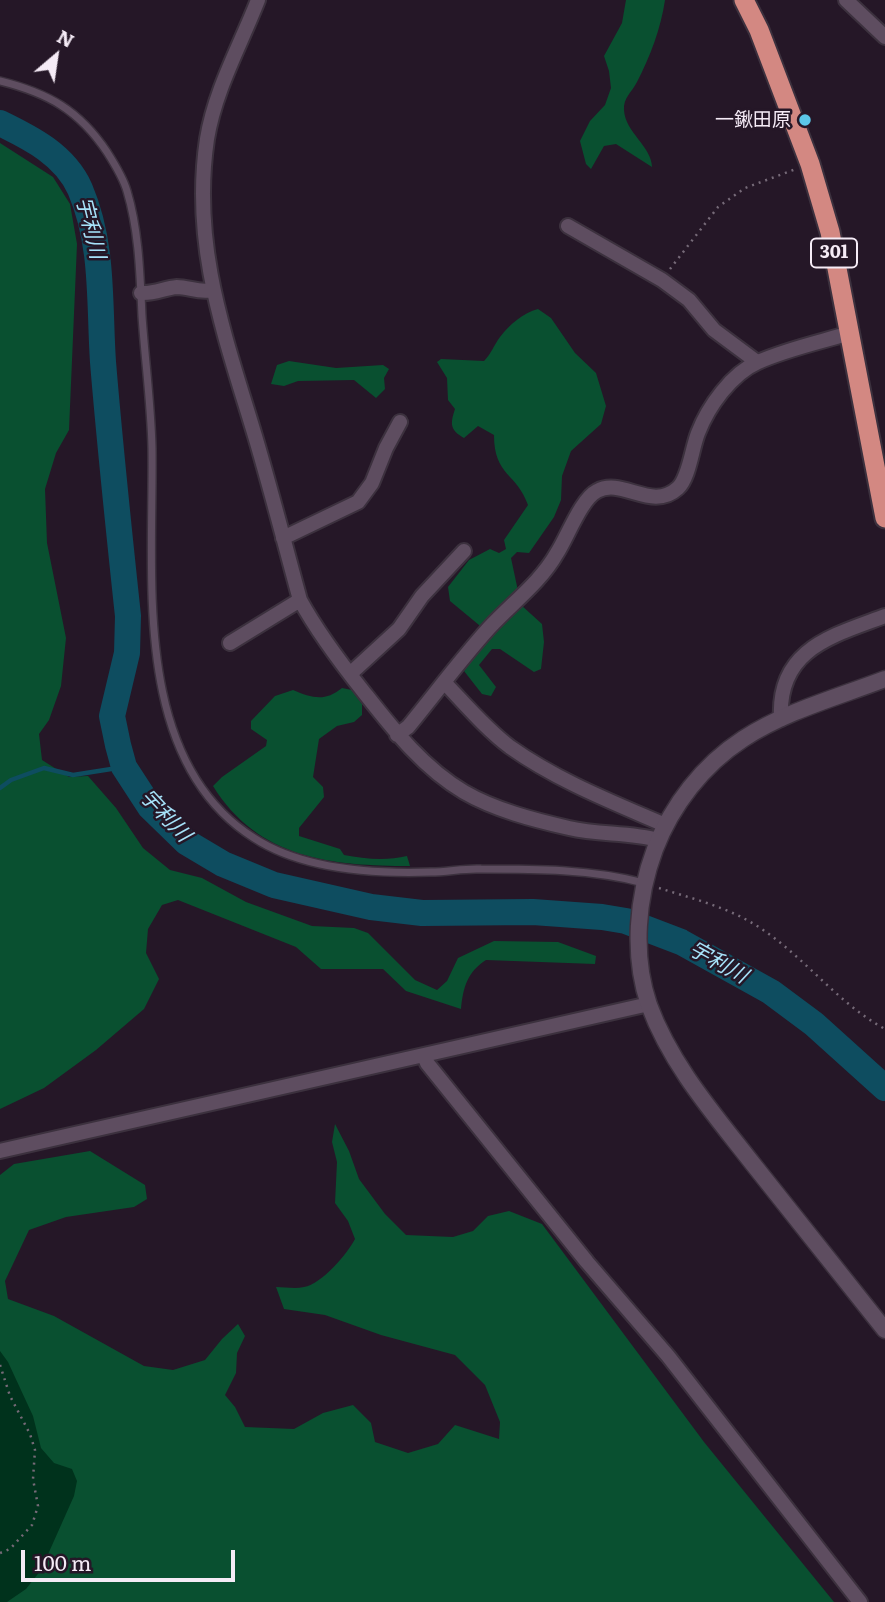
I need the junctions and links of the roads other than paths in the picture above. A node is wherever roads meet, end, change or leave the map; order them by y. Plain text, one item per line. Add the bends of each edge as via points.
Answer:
1 (258, 0) edge
2 (744, 0) edge
3 (846, 0) edge
4 (885, 37) edge
5 (0, 81) edge
6 (568, 226) dead end
7 (212, 290) junction
8 (141, 293) junction
9 (850, 333) junction
10 (757, 362) junction
11 (400, 422) dead end
12 (885, 517) edge
13 (283, 538) junction
14 (464, 551) dead end
15 (300, 600) junction
16 (885, 616) edge
17 (230, 643) dead end
18 (350, 674) junction
19 (885, 680) edge
20 (444, 682) junction
21 (780, 719) junction
22 (397, 735) junction
23 (662, 833) junction
24 (643, 887) junction
25 (649, 1004) junction
26 (424, 1055) junction
27 (0, 1151) edge
28 (885, 1330) edge
29 (860, 1602) edge

1 - 7 street via 223,82 207,141 203,212
2 - 9 highway, 301 via 810,164 830,232
3 - 4 street
5 - 8 lane via 51,98 94,133 127,188
6 - 10 street via 662,280 689,300 714,330
7 - 8 street via 179,287
7 - 13 street
8 - 24 lane via 152,444 158,667 184,759 216,807 264,844 321,866 410,872 574,872 613,876
9 - 10 street
9 - 12 highway, 301
10 - 20 street via 717,398 698,432 682,485 670,495 657,497 611,488 597,490 542,576 489,628
11 - 13 street via 368,491 358,502
13 - 15 street
14 - 18 street via 399,629
15 - 17 street
15 - 18 street
16 - 21 street via 806,651 792,667 782,692
18 - 22 street
19 - 21 street
20 - 22 street
20 - 23 street via 508,745
21 - 23 street via 711,764 688,790
22 - 23 street via 443,778 510,812 568,828 646,837
23 - 24 street
24 - 25 street via 641,973
25 - 26 street
25 - 28 street via 672,1056
26 - 27 street
26 - 29 street

